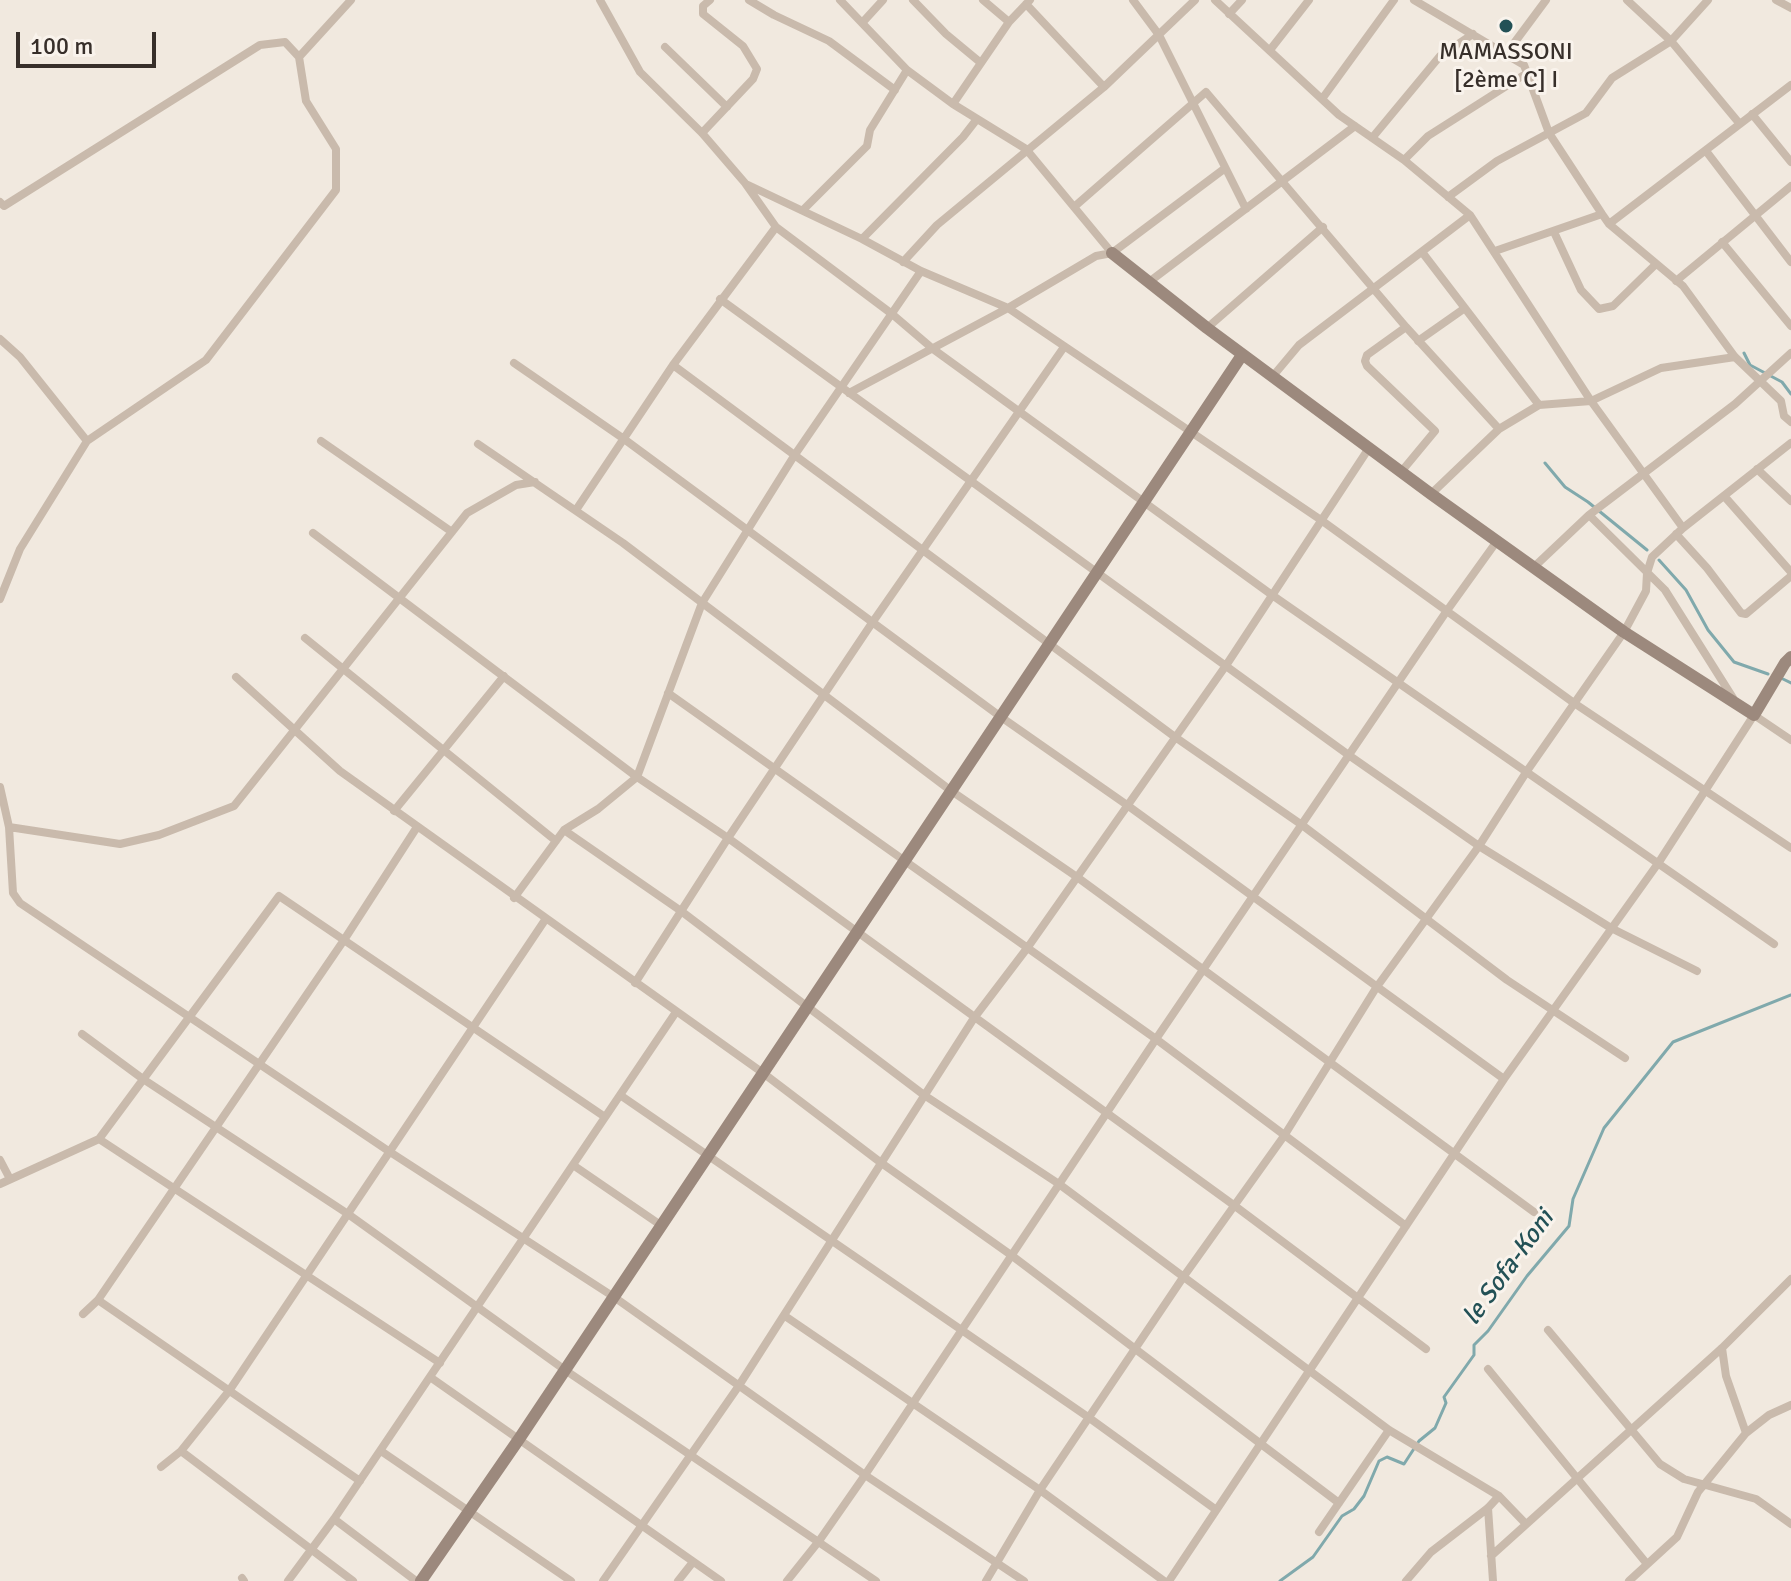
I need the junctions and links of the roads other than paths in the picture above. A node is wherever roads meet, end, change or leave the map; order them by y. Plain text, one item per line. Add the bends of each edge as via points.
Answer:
1 (351, 0) edge
2 (600, 0) edge
3 (710, 0) edge
4 (749, 0) edge
5 (840, 0) edge
6 (883, 0) edge
7 (913, 0) edge
8 (983, 0) edge
9 (1133, 0) edge
10 (1195, 0) edge
11 (1215, 0) edge
12 (1242, 0) edge
13 (1309, 0) edge
14 (1394, 0) edge
15 (1414, 0) edge
16 (1627, 0) edge
17 (1708, 0) edge
18 (1776, 0) edge
19 (1545, 1) edge
20 (1028, 2) edge
21 (1791, 8) edge
22 (1229, 14) junction
23 (1009, 22) junction
24 (862, 23) junction
25 (1473, 34) junction
26 (1159, 35) junction
27 (1671, 41) junction
28 (665, 47) dead end
29 (1270, 50) junction
30 (1506, 54) junction
31 (299, 57) junction
32 (981, 63) junction
33 (907, 70) junction
34 (1527, 73) junction
35 (1791, 85) edge
36 (1104, 87) junction
37 (895, 90) junction
38 (1322, 99) junction
39 (953, 104) junction
40 (1192, 105) junction
41 (727, 107) junction
42 (1752, 114) junction
43 (977, 119) junction
44 (1739, 123) junction
45 (1355, 126) junction
46 (702, 133) junction
47 (1549, 133) junction
48 (1372, 138) junction
49 (1026, 149) junction
50 (1706, 151) junction
51 (1404, 160) junction
52 (1791, 162) edge
53 (1224, 169) junction
54 (1283, 181) junction
55 (745, 183) junction
56 (1791, 186) edge
57 (1448, 197) junction
58 (0, 202) edge
59 (1074, 207) junction
60 (1246, 209) junction
61 (803, 210) junction
62 (1602, 214) junction
63 (1755, 214) junction
64 (1470, 215) junction
65 (1609, 224) junction
66 (776, 227) junction
67 (1323, 227) junction
68 (1554, 232) junction
69 (862, 239) junction
70 (1722, 242) junction
71 (1495, 251) junction
72 (1422, 252) junction
73 (1112, 253) junction
74 (903, 262) junction
75 (1791, 262) edge
76 (1656, 264) junction
77 (921, 271) junction
78 (1676, 281) junction
79 (1149, 282) junction
80 (1374, 290) junction
81 (720, 299) junction
82 (1008, 308) junction
83 (1465, 308) junction
84 (892, 314) junction
85 (1791, 326) edge
86 (1406, 327) junction
87 (1207, 328) junction
88 (0, 339) edge
89 (1418, 341) junction
90 (1064, 347) junction
91 (933, 349) junction
92 (1791, 353) edge
93 (1242, 355) junction
94 (1735, 357) junction
95 (514, 363) dead end
96 (673, 365) junction
97 (1273, 376) junction
98 (1766, 377) junction
99 (846, 390) junction
100 (1591, 401) junction
101 (1539, 405) junction
102 (1020, 411) junction
103 (1791, 422) edge
104 (1499, 429) junction
105 (1190, 433) junction
106 (624, 439) junction
107 (87, 441) junction
108 (321, 441) dead end
109 (1791, 443) edge
110 (478, 444) dead end
111 (1369, 448) junction
112 (794, 456) junction
113 (1757, 469) junction
114 (1401, 472) junction
115 (1642, 474) junction
116 (972, 481) junction
117 (535, 482) junction
118 (1431, 494) junction
119 (1725, 497) junction
120 (1791, 501) edge
121 (1144, 502) junction
122 (576, 510) junction
123 (1590, 514) junction
124 (1321, 520) junction
125 (1680, 531) junction
126 (452, 532) junction
127 (313, 533) dead end
128 (748, 533) junction
129 (1497, 541) junction
130 (925, 550) junction
131 (1534, 567) junction
132 (1098, 572) junction
133 (1647, 573) junction
134 (1791, 574) edge
135 (1272, 595) junction
136 (399, 598) junction
137 (0, 599) edge
138 (702, 603) junction
139 (1446, 612) junction
140 (872, 623) junction
141 (1624, 632) junction
142 (305, 638) dead end
143 (1049, 644) junction
144 (1791, 657) edge
145 (1227, 664) junction
146 (343, 669) junction
147 (504, 676) junction
148 (236, 677) dead end
149 (1398, 685) junction
150 (668, 693) junction
151 (825, 695) junction
152 (1574, 703) junction
153 (1736, 703) junction
154 (1754, 715) junction
155 (1001, 717) junction
156 (295, 730) junction
157 (1175, 737) junction
158 (1791, 740) edge
159 (443, 750) junction
160 (1350, 756) junction
161 (775, 767) junction
162 (1527, 771) junction
163 (637, 777) junction
164 (0, 787) edge
165 (951, 791) junction
166 (1705, 791) junction
167 (1127, 805) junction
168 (394, 811) junction
169 (1302, 825) junction
170 (9, 827) junction
171 (417, 827) junction
172 (564, 830) junction
173 (728, 838) junction
174 (556, 841) junction
175 (1479, 846) junction
176 (1791, 848) edge
177 (906, 859) junction
178 (1659, 862) junction
179 (1077, 877) junction
180 (514, 898) junction
181 (1253, 898) junction
182 (681, 911) junction
183 (1427, 919) junction
184 (545, 920) junction
185 (1611, 928) junction
186 (858, 931) junction
187 (344, 940) junction
188 (1774, 944) dead end
189 (1028, 947) junction
190 (1204, 969) junction
191 (1697, 971) dead end
192 (635, 983) junction
193 (1376, 988) junction
194 (808, 1006) junction
195 (676, 1012) junction
196 (1554, 1012) junction
197 (189, 1017) junction
198 (974, 1018) junction
199 (473, 1027) junction
200 (82, 1034) dead end
201 (1156, 1039) junction
202 (1625, 1058) dead end
203 (1330, 1062) junction
204 (259, 1064) junction
205 (763, 1073) junction
206 (143, 1079) junction
207 (1504, 1079) junction
208 (620, 1095) junction
209 (924, 1095) junction
210 (1109, 1113) junction
211 (605, 1117) junction
212 (216, 1127) junction
213 (1284, 1136) junction
214 (99, 1139) junction
215 (390, 1152) junction
216 (1454, 1154) junction
217 (708, 1155) junction
218 (0, 1160) edge
219 (880, 1162) junction
220 (573, 1165) junction
221 (10, 1179) junction
222 (0, 1184) edge
223 (1059, 1184) junction
224 (174, 1188) junction
225 (1235, 1206) junction
226 (1534, 1212) dead end
227 (348, 1214) junction
228 (662, 1226) junction
229 (1406, 1226) junction
230 (523, 1238) junction
231 (831, 1240) junction
232 (1011, 1255) junction
233 (307, 1275) junction
234 (1184, 1276) junction
235 (1791, 1279) edge
236 (614, 1297) junction
237 (1359, 1298) junction
238 (98, 1300) junction
239 (477, 1307) junction
240 (83, 1314) dead end
241 (785, 1316) junction
242 (1548, 1330) dead end
243 (961, 1331) junction
244 (1136, 1347) junction
245 (1722, 1348) junction
246 (1426, 1349) dead end
247 (440, 1363) junction
248 (1488, 1369) dead end
249 (565, 1370) junction
250 (1310, 1373) junction
251 (430, 1377) junction
252 (738, 1387) junction
253 (229, 1391) junction
254 (912, 1402) junction
255 (1791, 1405) edge
256 (1088, 1417) junction
257 (1631, 1429) junction
258 (1389, 1430) junction
259 (1746, 1433) junction
260 (519, 1439) junction
261 (1260, 1441) junction
262 (181, 1451) junction
263 (381, 1451) junction
264 (690, 1456) junction
265 (161, 1467) dead end
266 (865, 1475) junction
267 (1577, 1477) junction
268 (360, 1481) junction
269 (1704, 1484) junction
270 (1040, 1490) junction
271 (1499, 1496) junction
272 (1339, 1503) junction
273 (1488, 1508) junction
274 (1215, 1509) junction
275 (469, 1511) junction
276 (334, 1519) junction
277 (1525, 1523) junction
278 (1791, 1524) edge
279 (642, 1526) junction
280 (1319, 1532) dead end
281 (819, 1541) junction
282 (312, 1549) junction
283 (1491, 1556) junction
284 (693, 1562) junction
285 (997, 1562) junction
286 (1647, 1564) junction
287 (288, 1581) edge
288 (353, 1581) edge
289 (419, 1581) edge
290 (571, 1581) edge
291 (603, 1581) edge
292 (678, 1581) edge
293 (721, 1581) edge
294 (787, 1581) edge
295 (876, 1581) edge
296 (986, 1581) edge
297 (1024, 1581) edge
298 (1167, 1581) edge
299 (1406, 1581) edge
300 (1493, 1581) edge
301 (1629, 1581) edge

1 - 31 street
2 - 46 street via 640,72
3 - 41 street via 703,14 743,46 757,69
4 - 37 street via 829,41
5 - 24 street
6 - 24 street
7 - 32 street
8 - 23 street
9 - 26 street
10 - 26 street
11 - 22 street
12 - 22 street
13 - 29 street
14 - 38 street
15 - 25 street
16 - 27 street
17 - 27 street
18 - 21 street
19 - 30 street
20 - 23 street
20 - 36 street
22 - 29 street
23 - 32 street
24 - 33 street
25 - 30 street
25 - 48 street via 1440,56
26 - 36 street
26 - 40 street
27 - 44 street
27 - 47 street via 1612,78 1586,113
28 - 41 street
29 - 38 street
30 - 34 street
31 - 58 street via 285,42 260,45 4,206
31 - 107 street via 306,101 336,149 336,190 206,360
32 - 39 street
33 - 37 street
33 - 39 street
34 - 47 street
34 - 51 street via 1428,136
35 - 42 street
36 - 49 street
37 - 61 street via 870,130 867,146
38 - 45 street
39 - 43 street
40 - 53 street
40 - 54 street via 1206,92
40 - 59 street
41 - 46 street
42 - 44 street
42 - 52 street
43 - 49 street
43 - 69 street
44 - 50 street
45 - 48 street
45 - 54 street
46 - 55 street
47 - 57 street via 1497,161
47 - 62 street
48 - 51 street
49 - 59 street
49 - 74 street via 937,225
50 - 63 street
50 - 65 street
51 - 57 street
53 - 60 street
53 - 73 street
54 - 60 street
54 - 67 street
55 - 61 street
55 - 66 street
56 - 63 street
57 - 64 street
59 - 73 street
60 - 79 street
61 - 69 street
62 - 65 street
62 - 68 street
63 - 70 street
63 - 75 street
64 - 71 street
64 - 72 street
65 - 76 street
66 - 81 street
66 - 84 street
67 - 80 street
67 - 87 street
68 - 71 street
68 - 76 street via 1581,290 1599,309 1613,306
69 - 74 street
70 - 78 street
70 - 85 street
71 - 100 street
72 - 80 street
72 - 83 street
73 - 79 street
73 - 82 street via 1096,256
74 - 77 street
76 - 78 street
77 - 82 street
77 - 84 street
78 - 94 street
79 - 87 street
80 - 86 street
80 - 97 street via 1299,345
81 - 96 street
81 - 99 street
82 - 90 street
82 - 91 street
83 - 89 street
83 - 101 street
84 - 91 street
84 - 99 street
86 - 89 street
86 - 114 street via 1365,361 1435,431
87 - 93 street
88 - 107 street
89 - 104 street
90 - 102 street
90 - 105 street
91 - 99 street
91 - 102 street
92 - 98 street
93 - 97 street
93 - 105 street
94 - 98 street
94 - 100 street via 1661,368
95 - 106 street
96 - 106 street
96 - 112 street
97 - 111 street
98 - 103 street
98 - 115 street
99 - 112 street
99 - 116 street
100 - 101 street
100 - 115 street
101 - 104 street
102 - 116 street
102 - 121 street
104 - 118 street
105 - 121 street
105 - 124 street
106 - 122 street
106 - 128 street
107 - 137 street via 20,549
108 - 126 street
109 - 113 street
110 - 117 street
111 - 114 street
111 - 124 street
112 - 128 street
112 - 130 street
113 - 119 street
113 - 120 street
114 - 118 street
115 - 123 street
115 - 125 street
116 - 130 street
116 - 132 street
117 - 122 street
117 - 126 street via 516,485 467,513
118 - 129 street
119 - 125 street
119 - 134 street
121 - 132 street
121 - 135 street
122 - 138 street
123 - 131 street
123 - 133 street
124 - 135 street
124 - 139 street
125 - 133 street via 1652,557
125 - 134 street via 1741,613
126 - 136 street
127 - 136 street
128 - 138 street
128 - 140 street
129 - 131 street
129 - 139 street
130 - 140 street
130 - 143 street
131 - 141 street
132 - 143 street
132 - 145 street
133 - 141 street via 1646,591
133 - 153 street via 1665,590
135 - 145 street
135 - 149 street
136 - 146 street
136 - 147 street
138 - 150 street
138 - 151 street
139 - 149 street
139 - 152 street
140 - 151 street
140 - 155 street
141 - 152 street
141 - 153 street
142 - 146 street
143 - 155 street
143 - 157 street
144 - 154 street
145 - 157 street
145 - 160 street
146 - 156 street
146 - 159 street
147 - 159 street
147 - 163 street
148 - 156 street
149 - 160 street
149 - 162 street
150 - 161 street
150 - 163 street
151 - 161 street
151 - 165 street
152 - 162 street
152 - 166 street
153 - 154 street
154 - 158 street
154 - 166 street
155 - 165 street
155 - 167 street
156 - 168 street
156 - 170 street via 234,806 159,835 120,844
157 - 167 street
157 - 169 street
159 - 168 street
159 - 174 street
160 - 169 street
160 - 175 street
161 - 173 street
161 - 177 street
162 - 175 street
162 - 178 street
163 - 172 street
163 - 173 street
164 - 170 street
165 - 177 street
165 - 179 street
166 - 176 street
166 - 178 street
167 - 179 street
167 - 181 street
168 - 171 street
169 - 181 street
169 - 183 street
170 - 197 street via 13,893 20,903
171 - 180 street
171 - 187 street
172 - 174 street
172 - 182 street
173 - 182 street
173 - 186 street
174 - 180 street
175 - 183 street
175 - 185 street
177 - 186 street
177 - 189 street
178 - 185 street
178 - 188 street
179 - 189 street
179 - 190 street
180 - 184 street
181 - 190 street
181 - 193 street
182 - 192 street
182 - 194 street
183 - 193 street
183 - 196 street
184 - 192 street
184 - 199 street
185 - 191 street
185 - 196 street
186 - 194 street
186 - 198 street
187 - 197 street via 279,896
187 - 199 street
187 - 204 street
189 - 198 street
189 - 201 street
190 - 201 street
190 - 203 street
192 - 195 street
193 - 203 street
193 - 207 street
194 - 205 street
194 - 209 street
195 - 205 street
195 - 208 street
196 - 202 street
196 - 207 street
197 - 204 street
197 - 206 street
198 - 209 street
198 - 210 street
199 - 211 street
199 - 215 street
200 - 206 street
201 - 210 street
201 - 213 street
203 - 213 street
203 - 216 street
204 - 212 street
204 - 215 street
205 - 217 street
205 - 219 street
206 - 212 street
206 - 214 street
207 - 216 street
208 - 211 street
208 - 217 street
209 - 219 street
209 - 223 street
210 - 223 street
210 - 225 street
211 - 220 street
212 - 224 street
212 - 227 street
213 - 225 street
213 - 229 street
214 - 221 street
214 - 224 street
215 - 227 street
215 - 230 street
216 - 226 street
216 - 229 street
217 - 228 street
217 - 231 street
218 - 221 street
219 - 231 street
219 - 232 street
220 - 228 street
220 - 230 street
221 - 222 street
223 - 232 street
223 - 234 street
224 - 233 street
224 - 238 street
225 - 234 street
225 - 237 street
227 - 233 street
227 - 239 street
228 - 236 street
229 - 237 street
230 - 236 street
230 - 239 street
231 - 241 street
231 - 243 street
232 - 243 street
232 - 244 street
233 - 247 street
233 - 253 street
234 - 244 street
234 - 250 street
235 - 245 street
236 - 249 street
236 - 252 street
237 - 246 street
237 - 250 street
238 - 240 street
238 - 253 street
239 - 247 street
239 - 249 street
241 - 252 street
241 - 254 street
242 - 257 street
243 - 254 street
243 - 256 street
244 - 256 street
244 - 261 street
245 - 257 street
245 - 259 street
247 - 251 street
248 - 267 street
249 - 260 street
249 - 264 street
250 - 258 street
250 - 261 street
251 - 260 street
251 - 263 street
252 - 264 street
252 - 266 street
253 - 262 street
253 - 268 street
254 - 266 street
254 - 270 street
255 - 259 street
256 - 270 street
256 - 274 street
257 - 267 street
257 - 269 street via 1660,1464
258 - 271 street
258 - 272 street
259 - 269 street
260 - 275 street
260 - 279 street
261 - 272 street
261 - 274 street
262 - 265 street
262 - 282 street
263 - 268 street
263 - 275 street
264 - 279 street
264 - 281 street
266 - 281 street
266 - 285 street
267 - 277 street
267 - 286 street
268 - 276 street
269 - 278 street via 1756,1499
269 - 286 street via 1677,1537
270 - 285 street
270 - 298 street
271 - 273 street
271 - 277 street
272 - 280 street
273 - 283 street
273 - 299 street via 1431,1552
274 - 298 street
275 - 289 street
275 - 290 street
276 - 282 street
276 - 289 street
277 - 283 street
279 - 284 street
279 - 291 street
281 - 294 street
281 - 295 street
282 - 287 street
282 - 288 street
283 - 300 street
284 - 292 street
284 - 293 street
285 - 296 street
285 - 297 street
286 - 301 street

